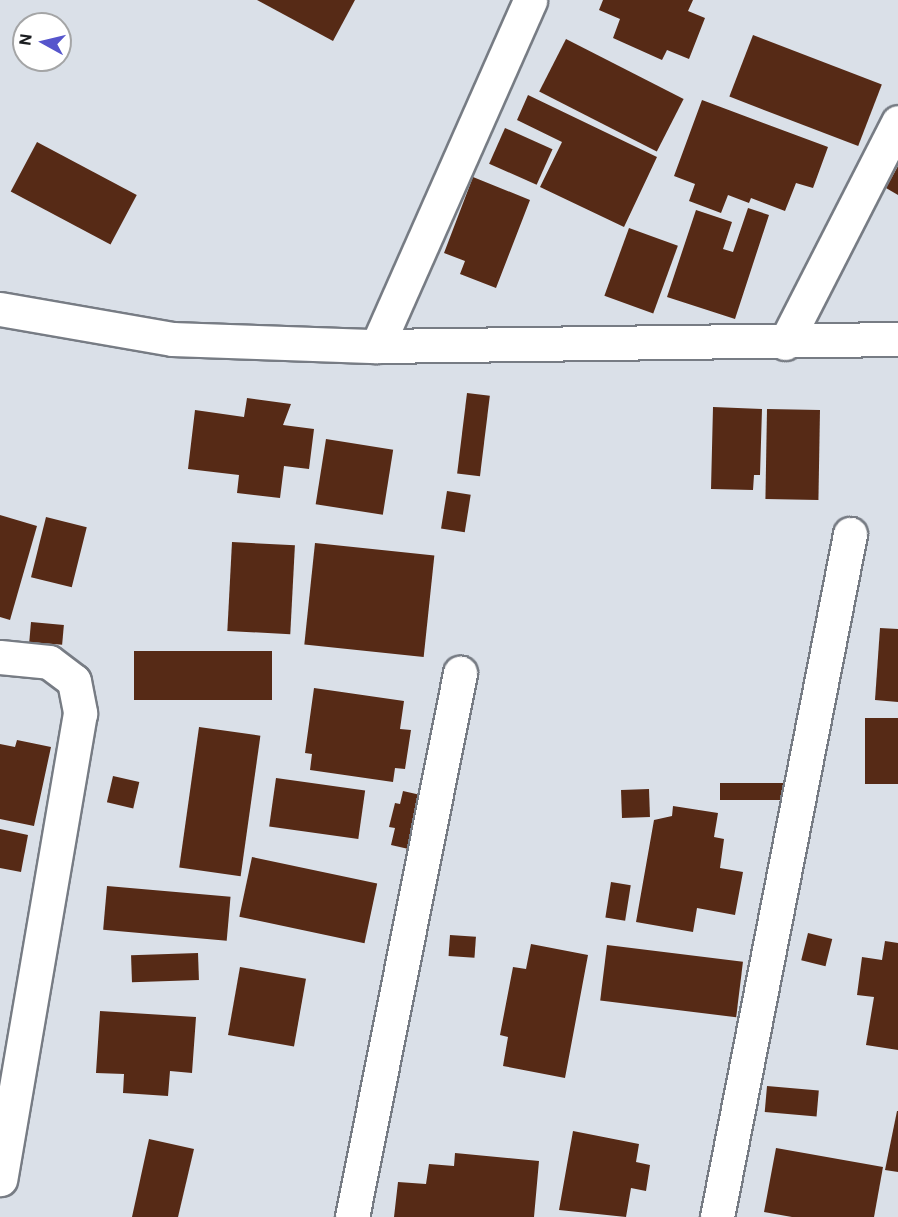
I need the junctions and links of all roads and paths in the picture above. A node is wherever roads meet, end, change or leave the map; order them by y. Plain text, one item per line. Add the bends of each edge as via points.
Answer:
1 (530, 0) edge
2 (898, 122) edge
3 (0, 309) edge
4 (898, 339) edge
5 (785, 343) junction
6 (377, 345) junction
7 (850, 534) dead end
8 (0, 657) edge
9 (460, 673) dead end
10 (0, 1179) edge
11 (352, 1217) edge
12 (717, 1217) edge

1 - 6 street
2 - 5 street
3 - 6 street via 172,339
4 - 5 street
5 - 6 street
7 - 12 street
8 - 10 street via 49,662 74,681 80,713
9 - 11 street

